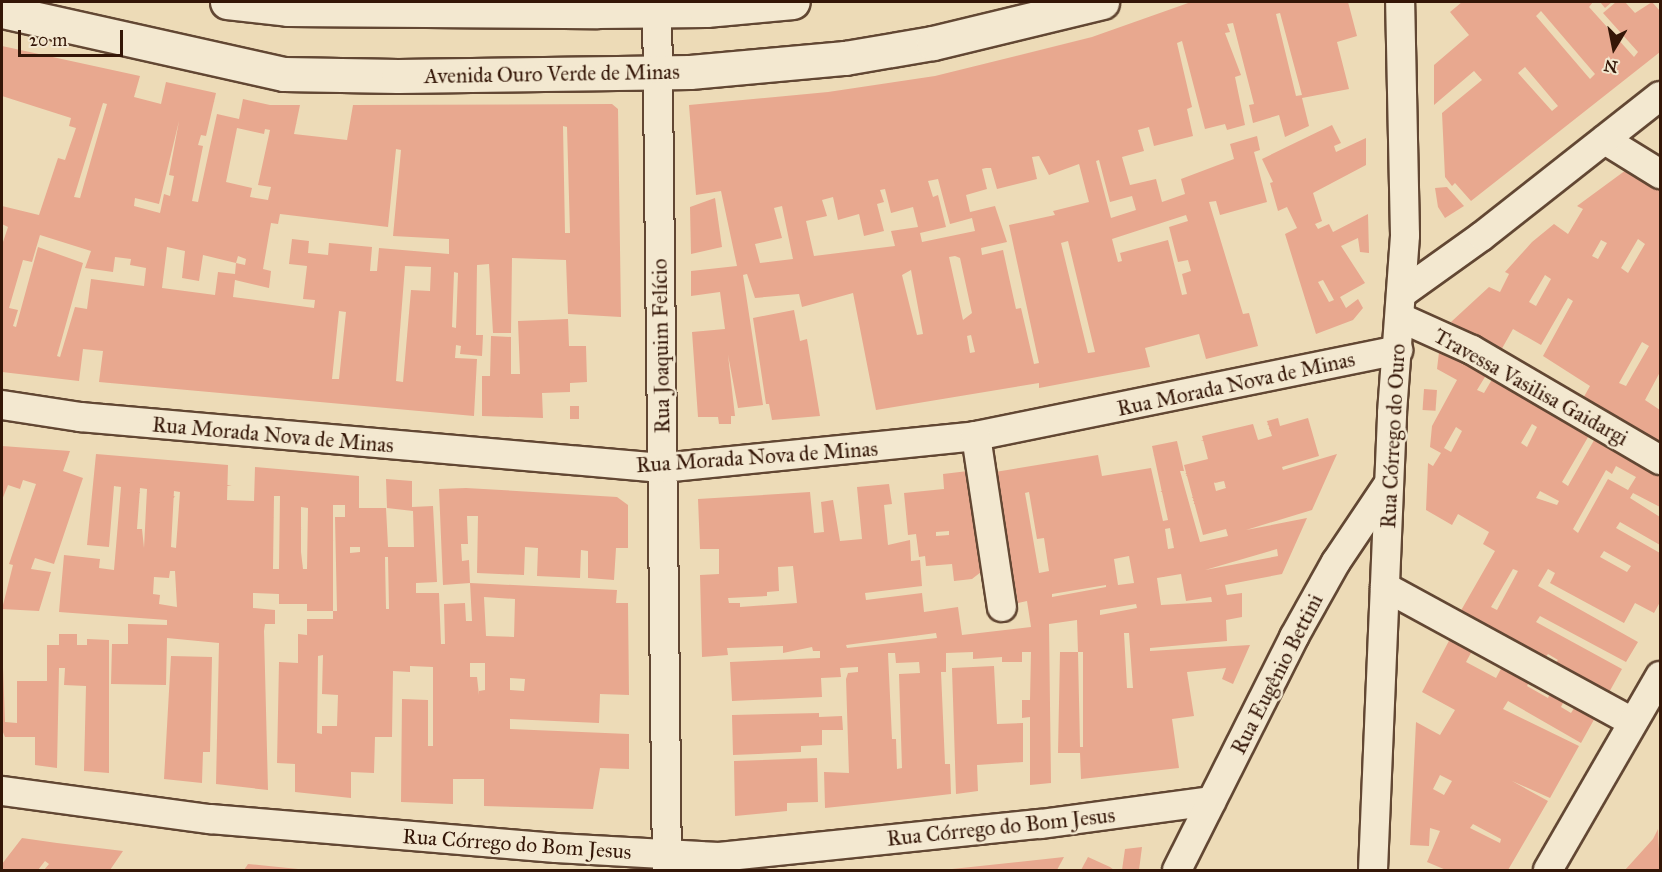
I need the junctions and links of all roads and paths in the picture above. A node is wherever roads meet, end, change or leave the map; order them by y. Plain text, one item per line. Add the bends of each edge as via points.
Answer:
1 (227, 2) edge
2 (793, 2) edge
3 (1102, 2) edge
4 (1400, 2) edge
5 (657, 6) edge
6 (2, 11) edge
7 (657, 72) junction
8 (1660, 96) edge
9 (1605, 140) junction
10 (1660, 174) edge
11 (1401, 306) junction
12 (1398, 350) junction
13 (2, 405) edge
14 (976, 436) junction
15 (1660, 459) edge
16 (662, 468) junction
17 (1389, 483) junction
18 (1385, 587) junction
19 (1002, 607) dead end
20 (1660, 675) edge
21 (1633, 722) junction
22 (2, 791) edge
23 (1211, 801) junction
24 (667, 862) edge
25 (1177, 870) edge
26 (1373, 870) edge
27 (1548, 870) edge

1 - 5 street via 288,9
2 - 5 street
3 - 7 street, Avenida Ouro Verde de Minas via 933,43 845,58
4 - 11 street, Rua Córrego do Ouro via 1405,235
5 - 7 street, Rua Joaquim Felício
6 - 7 street, Avenida Ouro Verde de Minas via 284,74
7 - 16 street, Rua Joaquim Felício
8 - 9 street
9 - 10 street
9 - 11 street
11 - 12 street, Rua Córrego do Ouro
11 - 15 street, Travessa Vasilisa Gaidargi
12 - 14 street, Rua Morada Nova de Minas
12 - 17 street, Rua Córrego do Ouro
13 - 16 street, Rua Morada Nova de Minas via 92,418
14 - 16 street, Rua Morada Nova de Minas
14 - 19 street
16 - 24 street, Rua Joaquim Felício
17 - 18 street, Rua Córrego do Ouro
17 - 23 street, Rua Eugênio Bettini via 1336,562 1299,628
18 - 21 street
18 - 26 street, Rua Córrego do Ouro
20 - 21 street
21 - 27 street
22 - 24 street, Rua Córrego do Bom Jesus via 210,819
23 - 24 street, Rua Córrego do Bom Jesus via 1041,824
23 - 25 street, Rua Eugênio Bettini

